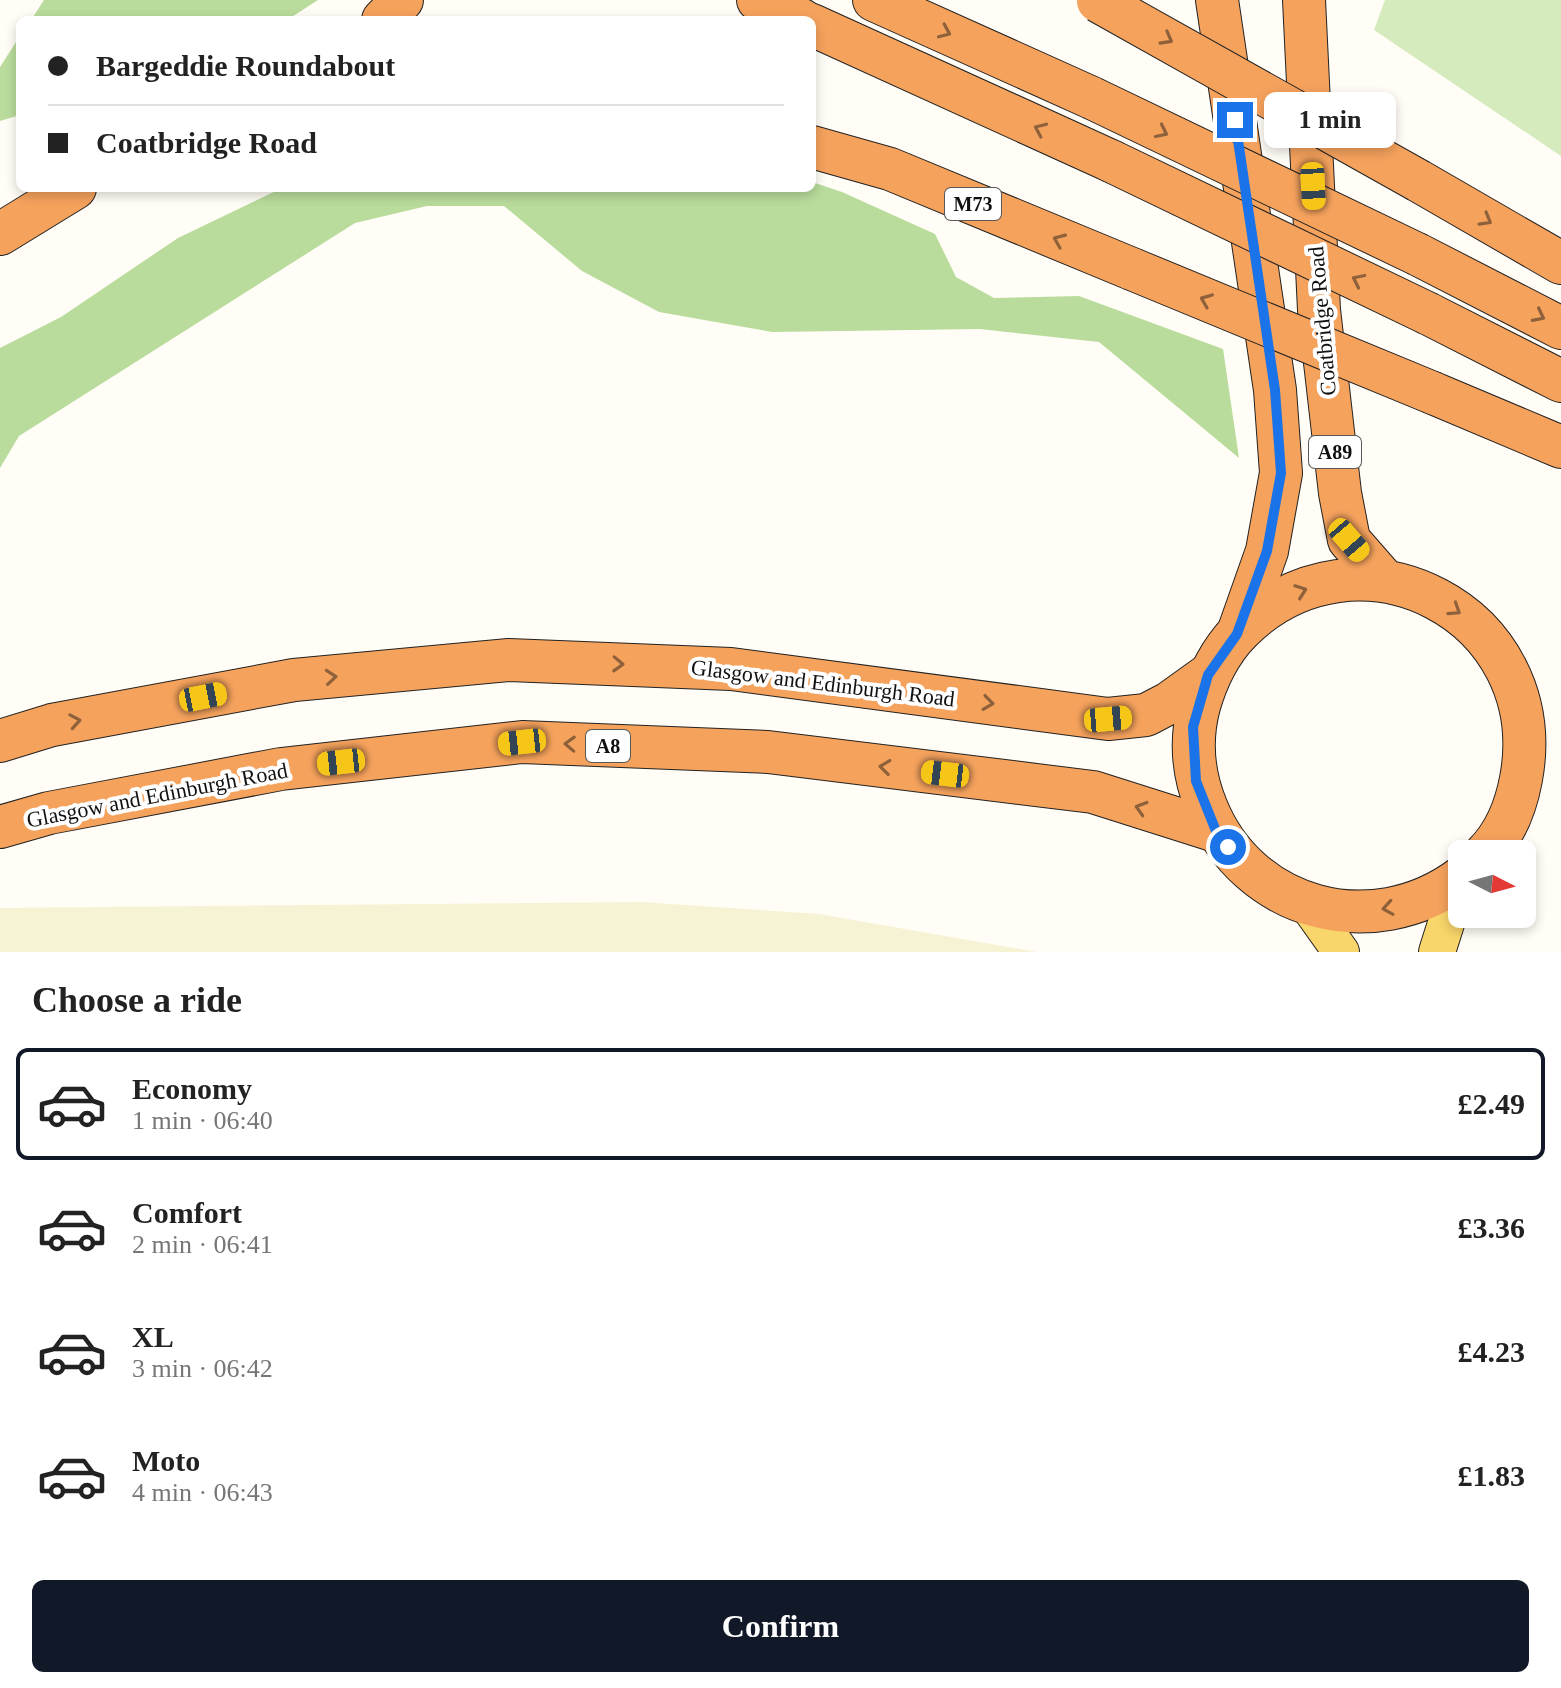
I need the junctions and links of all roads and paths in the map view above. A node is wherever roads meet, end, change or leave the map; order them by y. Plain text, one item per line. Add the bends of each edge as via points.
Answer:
1 (402, 0) edge
2 (758, 0) edge
3 (874, 0) edge
4 (1098, 0) edge
5 (1217, 0) edge
6 (1278, 0) edge
7 (1304, 0) edge
8 (387, 16) edge
9 (793, 16) edge
10 (816, 27) edge
11 (816, 148) edge
12 (52, 192) edge
13 (68, 192) edge
14 (0, 206) edge
15 (0, 234) edge
16 (1561, 263) edge
17 (1319, 310) junction
18 (1561, 328) edge
19 (1561, 381) edge
20 (1561, 447) edge
21 (1384, 580) junction
22 (1237, 634) junction
23 (1208, 675) junction
24 (0, 741) edge
25 (0, 827) edge
26 (1216, 831) junction
27 (1497, 840) edge
28 (1448, 883) edge
29 (1307, 904) junction
30 (1448, 924) edge
31 (1341, 952) edge
32 (1437, 952) edge

1 - 8 highway
2 - 9 highway
3 -> 18 highway, bridge via 1092,98
4 -> 16 highway, bridge
5 - 22 highway, A89 via 1275,390 1281,473 1267,551
6 - 17 highway
7 - 17 highway, Coatbridge Road / A89
19 -> 10 highway, bridge via 1111,161
20 -> 11 highway, M73, bridge via 890,169
12 - 14 highway
13 - 15 highway
17 - 21 highway, Coatbridge Road / A89 via 1349,540
22 -> 21 highway via 1269,606 1299,590 1341,579
21 -> 27 highway via 1430,594 1472,621 1502,659 1521,704 1526,753 1517,801
22 - 23 highway
24 -> 23 highway, Glasgow and Edinburgh Road via 52,725 294,680 509,660 731,669 1108,719 1146,715
23 - 26 highway via 1193,727 1196,781
26 -> 25 highway, Glasgow and Edinburgh Road / A8 via 1093,792 768,752 522,742 281,769
26 - 29 highway via 1271,888
28 -> 29 highway via 1412,905 1360,913
29 - 31 main road
30 - 32 main road

